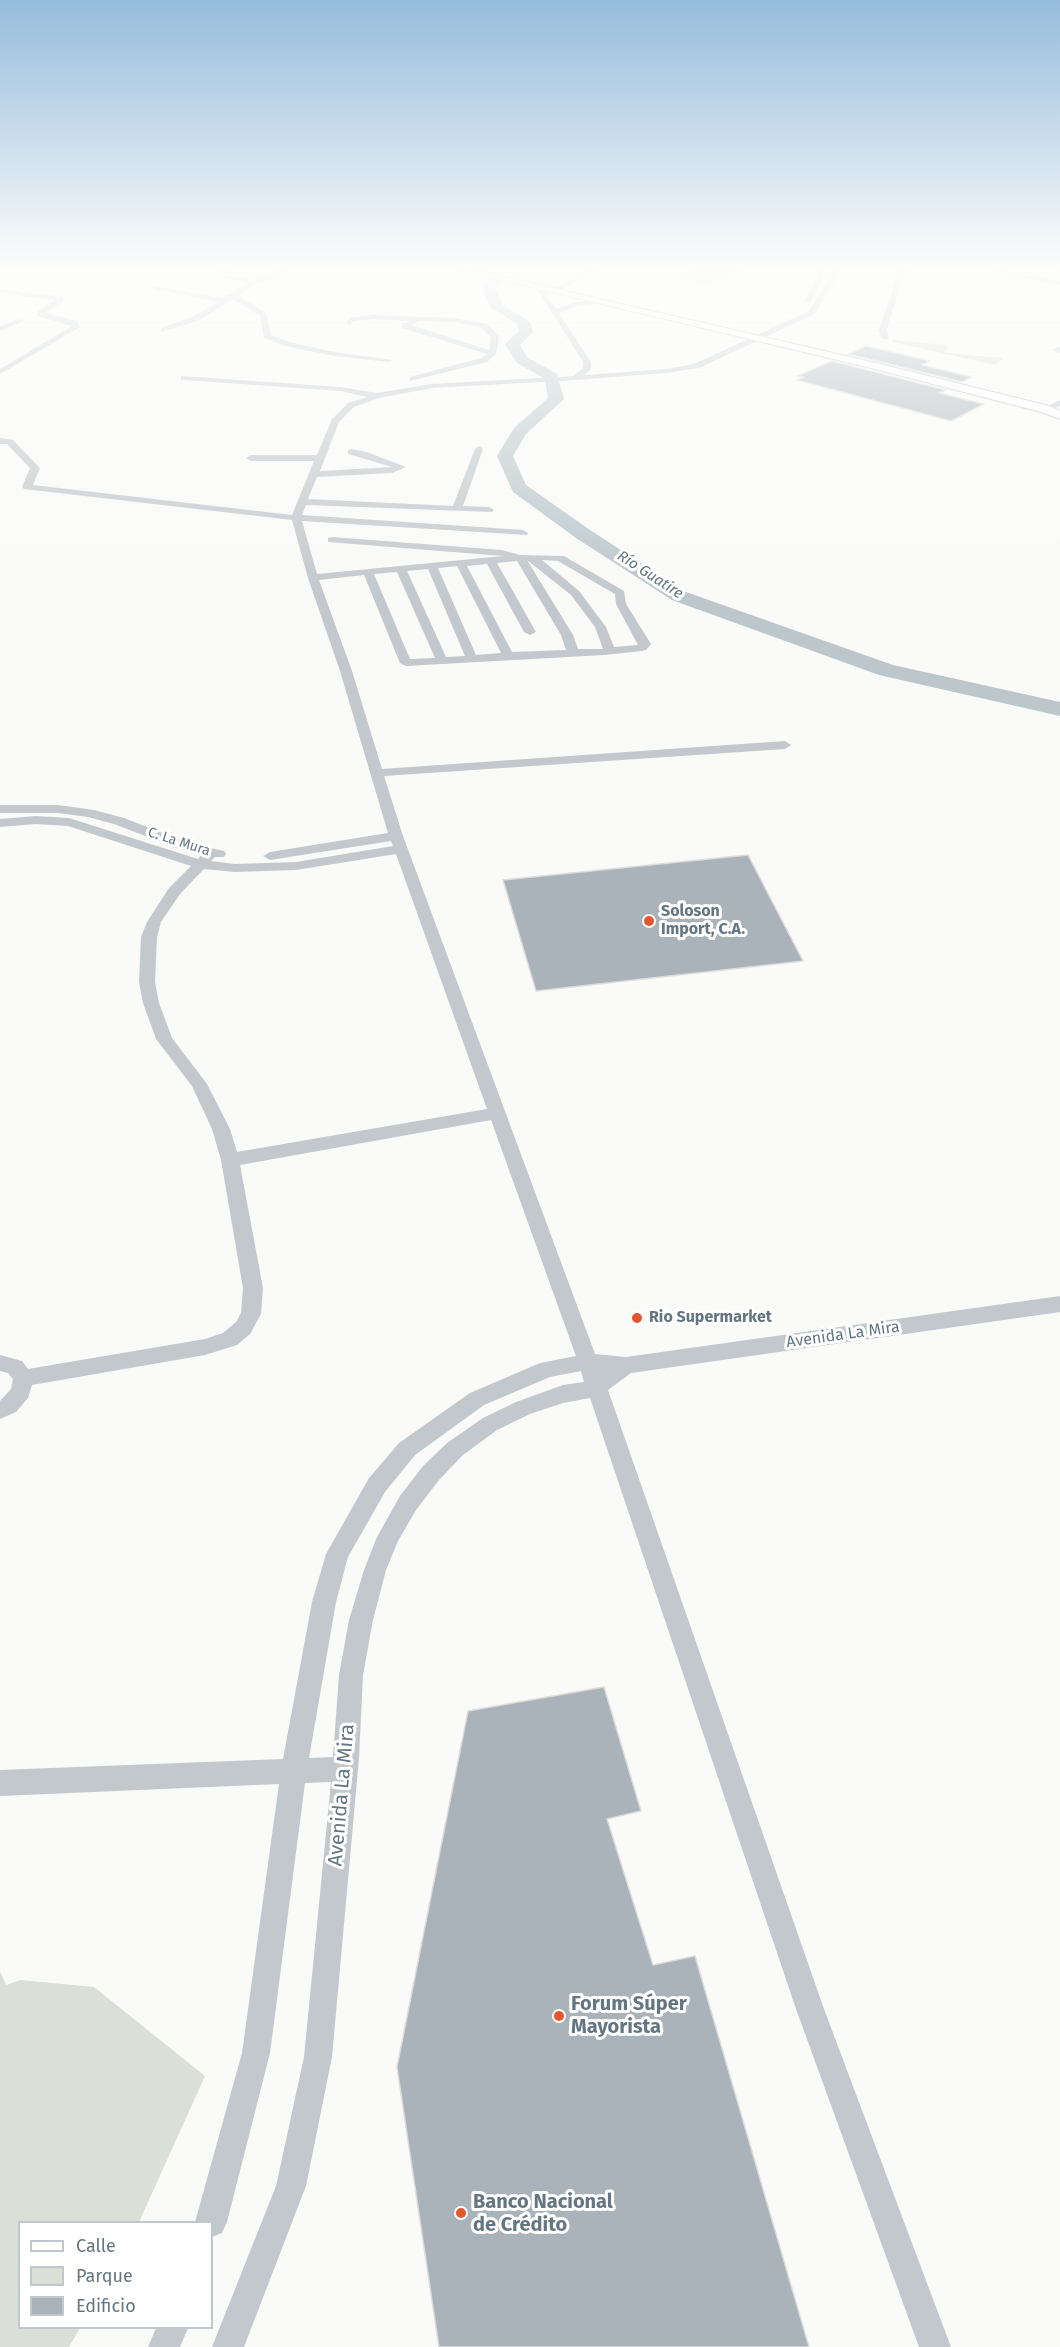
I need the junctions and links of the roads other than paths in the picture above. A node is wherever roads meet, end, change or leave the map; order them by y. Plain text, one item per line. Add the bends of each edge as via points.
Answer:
1 (184, 378) dead end
2 (420, 378) edge
3 (576, 378) joint
4 (581, 378) edge
5 (917, 378) edge
6 (374, 395) junction
7 (1060, 403) edge
8 (1045, 409) junction
9 (1060, 414) edge
10 (0, 441) edge
11 (479, 449) dead end
12 (351, 453) dead end
13 (251, 458) dead end
14 (316, 466) junction
15 (457, 509) junction
16 (299, 510) junction
17 (489, 510) dead end
18 (523, 533) dead end
19 (332, 540) dead end
20 (526, 557) junction
21 (491, 561) junction
22 (461, 564) junction
23 (432, 566) junction
24 (400, 568) junction
25 (368, 571) junction
26 (313, 578) junction
27 (530, 632) dead end
28 (610, 651) junction
29 (573, 653) junction
30 (508, 656) junction
31 (472, 658) junction
32 (442, 661) junction
33 (785, 745) dead end
34 (377, 773) junction
35 (0, 809) edge
36 (0, 823) edge
37 (398, 843) junction
38 (206, 859) junction
39 (497, 1113) junction
40 (230, 1160) junction
41 (1060, 1304) edge
42 (588, 1362) junction
43 (0, 1363) edge
44 (626, 1365) junction
45 (23, 1378) junction
46 (596, 1388) junction
47 (0, 1410) edge
48 (345, 1769) junction
49 (294, 1770) junction
50 (0, 1783) edge
51 (212, 2221) edge
52 (172, 2329) edge
53 (164, 2347) edge
54 (228, 2347) edge
55 (935, 2347) edge

1 - 6 street via 341,389
2 - 6 street
3 - 4 street
3 - 6 street via 432,386
5 - 8 main road
6 - 14 street via 351,405 335,421
7 - 8 street
8 - 9 main road
10 - 16 street via 10,442 35,468 27,486
11 - 15 street
12 - 14 street via 400,467 392,470
13 - 14 street
14 - 16 street
15 - 16 street
15 - 17 street
16 - 18 street
16 - 26 street
19 - 20 street
20 - 21 street
20 - 28 street via 575,593 600,627
20 - 28 street via 547,555 567,560 620,593 621,604 645,644 642,648
20 - 29 street
21 - 22 street
21 - 27 street
22 - 23 street
22 - 30 street
23 - 24 street
23 - 31 street
24 - 25 street
24 - 32 street
25 - 26 street
25 - 32 street via 406,663
26 - 34 street
28 - 29 street
29 - 30 street
30 - 31 street
31 - 32 street
33 - 34 street
34 - 37 street
35 - 38 street, C. La Mura via 58,809 104,816 184,846
36 - 38 street via 69,822
37 - 38 street via 296,866 235,868
37 - 39 street
38 - 40 street via 174,891 154,922 149,937 147,982 164,1039 199,1084 221,1129
39 - 40 street
39 - 42 street
40 - 45 street via 253,1288 251,1314 243,1328 230,1339 205,1347
41 - 44 street, Avenida La Mira
42 - 44 street, Avenida La Mira
42 - 46 street
42 - 49 street, Avenida La Mira via 547,1369 477,1399 408,1449 377,1485 337,1554 324,1602
43 - 45 street via 15,1367
44 - 46 street, Avenida La Mira
45 - 47 street via 21,1392
46 - 48 street, Avenida La Mira via 553,1397 490,1424 455,1449 408,1503 388,1537 361,1620 351,1675
46 - 55 street via 810,2009
48 - 49 street
48 - 54 street, Avenida La Mira via 318,2057 291,2186
49 - 50 street
49 - 51 street, Avenida La Mira via 256,2053
52 - 53 street

